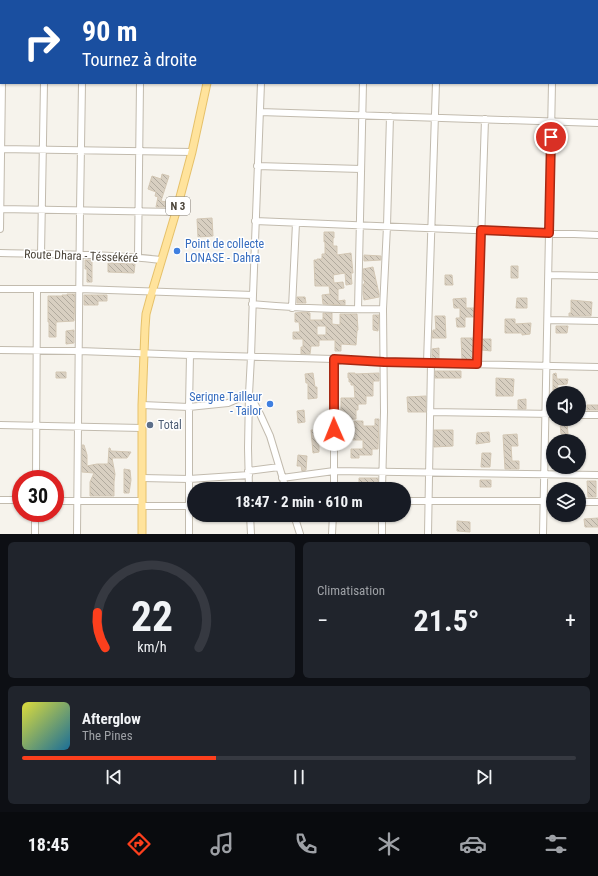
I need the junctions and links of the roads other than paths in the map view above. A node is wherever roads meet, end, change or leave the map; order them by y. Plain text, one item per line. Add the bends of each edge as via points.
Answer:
1 (202, 0) edge
2 (218, 0) edge
3 (2, 84) edge
4 (44, 84) edge
5 (82, 84) edge
6 (140, 84) edge
7 (207, 84) edge
8 (261, 84) edge
9 (363, 84) edge
10 (436, 84) edge
11 (552, 84) edge
12 (260, 112) junction
13 (362, 116) junction
14 (390, 116) junction
15 (435, 118) junction
16 (485, 119) junction
17 (552, 122) junction
18 (598, 123) edge
19 (1, 149) edge
20 (42, 150) junction
21 (81, 150) junction
22 (139, 152) junction
23 (192, 152) junction
24 (258, 166) junction
25 (361, 169) junction
26 (0, 209) edge
27 (42, 210) junction
28 (80, 210) junction
29 (139, 212) junction
30 (176, 212) junction
31 (255, 221) junction
32 (296, 223) junction
33 (360, 225) junction
34 (387, 226) junction
35 (432, 228) junction
36 (0, 229) edge
37 (481, 230) junction
38 (549, 233) junction
39 (598, 235) edge
40 (0, 253) edge
41 (41, 254) junction
42 (80, 254) junction
43 (138, 257) junction
44 (161, 260) junction
45 (548, 275) junction
46 (598, 276) edge
47 (0, 289) edge
48 (80, 289) junction
49 (37, 290) junction
50 (152, 292) junction
51 (252, 295) junction
52 (252, 304) junction
53 (292, 308) junction
54 (358, 309) junction
55 (383, 309) junction
56 (548, 320) junction
57 (598, 321) edge
58 (0, 350) edge
59 (36, 351) junction
60 (79, 351) junction
61 (144, 354) junction
62 (190, 355) junction
63 (251, 357) junction
64 (334, 359) junction
65 (384, 362) junction
66 (429, 363) junction
67 (477, 364) junction
68 (547, 365) junction
69 (598, 367) edge
70 (547, 386) edge
71 (249, 394) junction
72 (142, 405) junction
73 (188, 406) junction
74 (430, 412) junction
75 (546, 414) joint
76 (586, 415) edge
77 (598, 415) edge
78 (0, 425) edge
79 (36, 426) junction
80 (78, 426) junction
81 (142, 428) junction
82 (279, 467) junction
83 (36, 470) edge
84 (334, 471) junction
85 (381, 471) junction
86 (429, 472) junction
87 (249, 473) junction
88 (544, 474) junction
89 (598, 475) edge
90 (142, 478) junction
91 (282, 478) junction
92 (189, 479) junction
93 (189, 482) edge
94 (249, 482) edge
95 (283, 482) edge
96 (334, 482) edge
97 (382, 482) edge
98 (0, 500) edge
99 (12, 500) edge
100 (64, 500) edge
101 (77, 501) junction
102 (411, 501) edge
103 (428, 501) junction
104 (544, 501) junction
105 (586, 502) edge
106 (598, 502) edge
107 (142, 504) junction
108 (187, 506) edge
109 (35, 522) edge
110 (190, 522) edge
111 (250, 522) edge
112 (296, 522) edge
113 (333, 522) edge
114 (382, 522) edge
115 (35, 534) edge
116 (77, 534) edge
117 (142, 534) edge
118 (189, 534) edge
119 (251, 534) edge
120 (300, 534) edge
121 (332, 534) edge
122 (382, 534) edge
123 (428, 534) edge
124 (543, 534) edge

1 - 2 street
3 - 19 street
4 - 20 street
5 - 21 street
6 - 22 street
7 - 23 main road, N 3
8 - 12 street
9 - 13 street
10 - 15 street
11 - 17 street
12 - 13 street
12 - 24 street
13 - 14 street
13 - 25 street
14 - 15 street
14 - 34 street
15 - 16 street
15 - 35 street
16 - 17 street
16 - 37 street
17 - 18 street
17 - 38 street
19 - 20 street
19 - 26 street
20 - 21 street
20 - 27 street
21 - 22 street
21 - 28 street
22 - 23 street
22 - 29 street
23 - 30 main road, N 3
24 - 25 street
24 - 31 street
25 - 33 street
26 - 27 street
26 - 36 street
27 - 28 street
27 - 41 street
28 - 29 street
28 - 42 street
29 - 30 street
29 - 43 street
30 - 44 main road, N 3
31 - 32 street
31 - 51 street
32 - 33 street
32 - 53 street
33 - 34 street
33 - 54 street
34 - 35 street
34 - 55 street
35 - 37 street
35 - 66 street
37 - 38 street
37 - 67 street
38 - 39 street
38 - 45 street
40 - 41 street, Route Dhara - Téssékéré
41 - 42 street, Route Dhara - Téssékéré
42 - 43 street, Route Dhara - Téssékéré
42 - 48 street
43 - 44 street, Route Dhara - Téssékéré
44 - 50 main road, N 3
45 - 46 street
45 - 56 street
47 - 49 street
48 - 49 street
48 - 50 street
48 - 60 street
49 - 59 street
50 - 51 street
50 - 61 main road, N 3 via 146,314
51 - 52 street
52 - 53 street
52 - 63 street
53 - 54 street
54 - 55 street
55 - 65 street
56 - 57 street
56 - 68 street
58 - 59 street
59 - 60 street
59 - 79 street
60 - 61 street
60 - 80 street
61 - 62 street
61 - 72 main road, N 3
62 - 63 street
62 - 73 street
63 - 64 street
63 - 71 street
64 - 65 street
64 - 84 street
65 - 66 street
65 - 85 street
66 - 67 street
66 - 74 street
67 - 68 street
68 - 69 street
68 - 70 street
71 - 73 street via 228,403
71 - 82 street via 270,436
71 - 87 street
72 - 73 street
72 - 81 main road, N 3
73 - 92 street
74 - 75 street
74 - 86 street
75 - 88 street
76 - 77 street
78 - 79 street
79 - 80 street
79 - 83 street
80 - 81 street
80 - 101 street
81 - 90 main road, N 3
82 - 87 street
82 - 91 street
84 - 85 street
84 - 91 street
84 - 96 street
85 - 86 street
85 - 97 street
86 - 88 street
86 - 103 street
87 - 92 street
87 - 94 street
88 - 89 street
88 - 104 street
90 - 92 street
90 - 107 main road, N 3
91 - 95 street
92 - 93 street
98 - 99 street
100 - 101 street
101 - 107 street
101 - 116 street
102 - 103 street
103 - 104 street
103 - 123 street
104 - 124 street
105 - 106 street
107 - 108 street
107 - 117 main road, N 3
109 - 115 street
110 - 118 street
111 - 119 street
112 - 120 street
113 - 121 street
114 - 122 street

